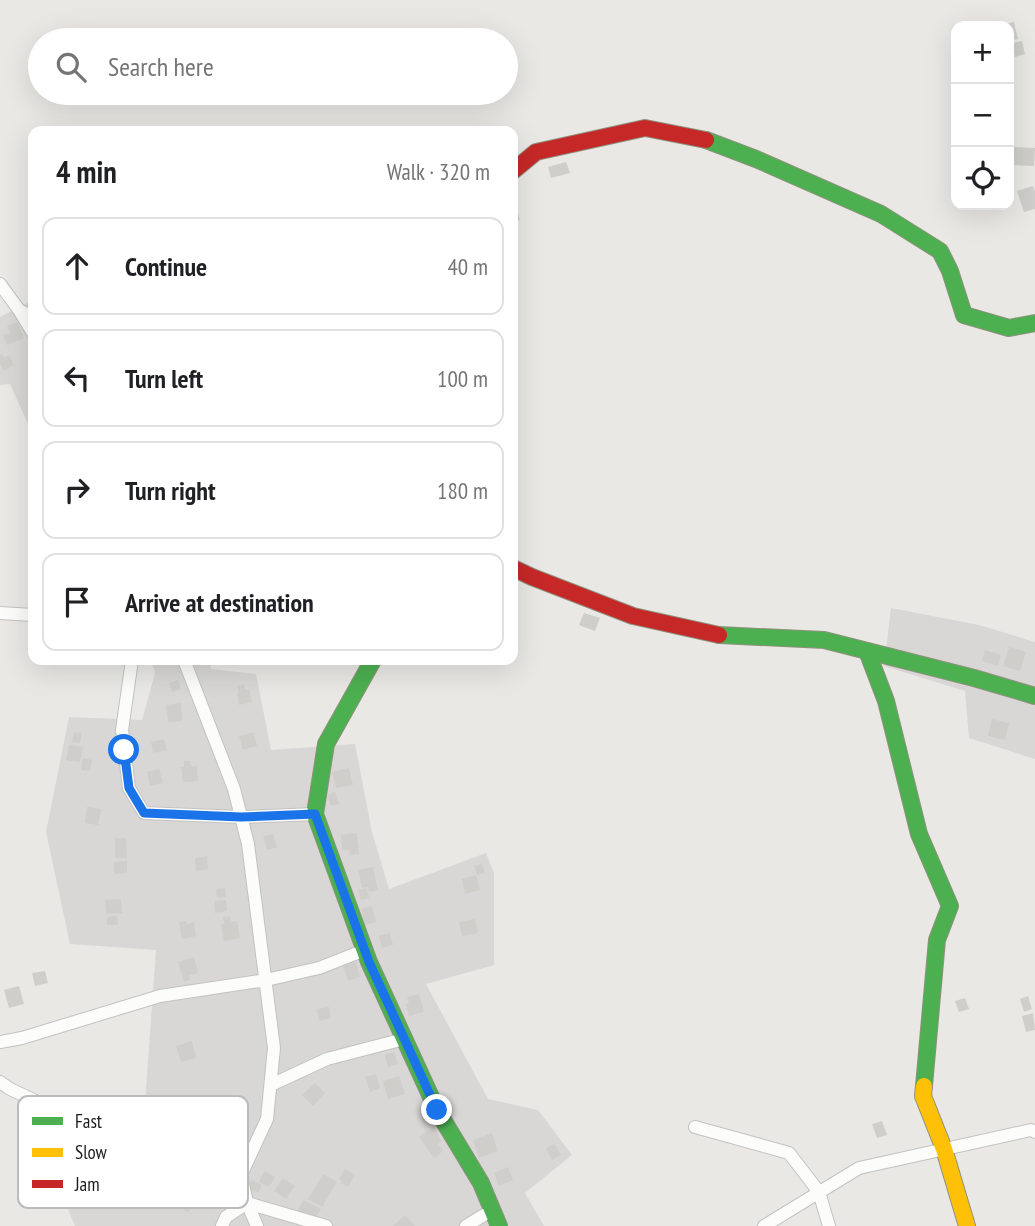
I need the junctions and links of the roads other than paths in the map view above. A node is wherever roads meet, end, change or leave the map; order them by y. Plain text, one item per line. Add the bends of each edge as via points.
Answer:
1 (518, 167) edge
2 (0, 284) edge
3 (19, 310) junction
4 (28, 314) edge
5 (1035, 323) edge
6 (28, 325) edge
7 (518, 571) edge
8 (0, 613) edge
9 (28, 615) edge
10 (867, 651) junction
11 (131, 665) edge
12 (186, 665) edge
13 (370, 665) edge
14 (1035, 696) edge
15 (315, 814) junction
16 (241, 817) junction
17 (365, 950) junction
18 (266, 980) junction
19 (404, 1039) junction
20 (0, 1042) edge
21 (0, 1082) edge
22 (271, 1085) junction
23 (23, 1096) edge
24 (695, 1127) dead end
25 (1035, 1132) edge
26 (944, 1149) junction
27 (248, 1160) edge
28 (819, 1192) junction
29 (248, 1203) edge
30 (248, 1205) edge
31 (240, 1208) edge
32 (492, 1210) junction
33 (222, 1226) edge
34 (257, 1226) edge
35 (326, 1226) edge
36 (466, 1226) edge
37 (499, 1226) edge
38 (764, 1226) edge
39 (829, 1226) edge
40 (967, 1226) edge

1 - 5 street via 536,152 645,128 709,141 881,214 940,251 964,315 1009,328
2 - 3 street
3 - 4 street
3 - 6 street
7 - 10 street via 633,616 721,635 824,640
8 - 9 street
10 - 14 street
10 - 26 street via 886,701 919,834 950,906 937,940 923,1096
11 - 16 street via 122,730 129,788 144,813
12 - 16 street
13 - 15 street via 326,744
15 - 16 street
15 - 17 street
16 - 18 street
17 - 18 street via 318,968
17 - 19 street
18 - 20 street via 160,996
18 - 22 street via 274,1048
19 - 22 street via 327,1059
19 - 32 street
21 - 23 street
22 - 27 street via 267,1119
24 - 28 street via 789,1153
25 - 26 street
26 - 28 street via 859,1168
26 - 40 street
28 - 38 street
28 - 39 street
29 - 35 street
30 - 34 street
31 - 33 street
32 - 36 street
32 - 37 street

